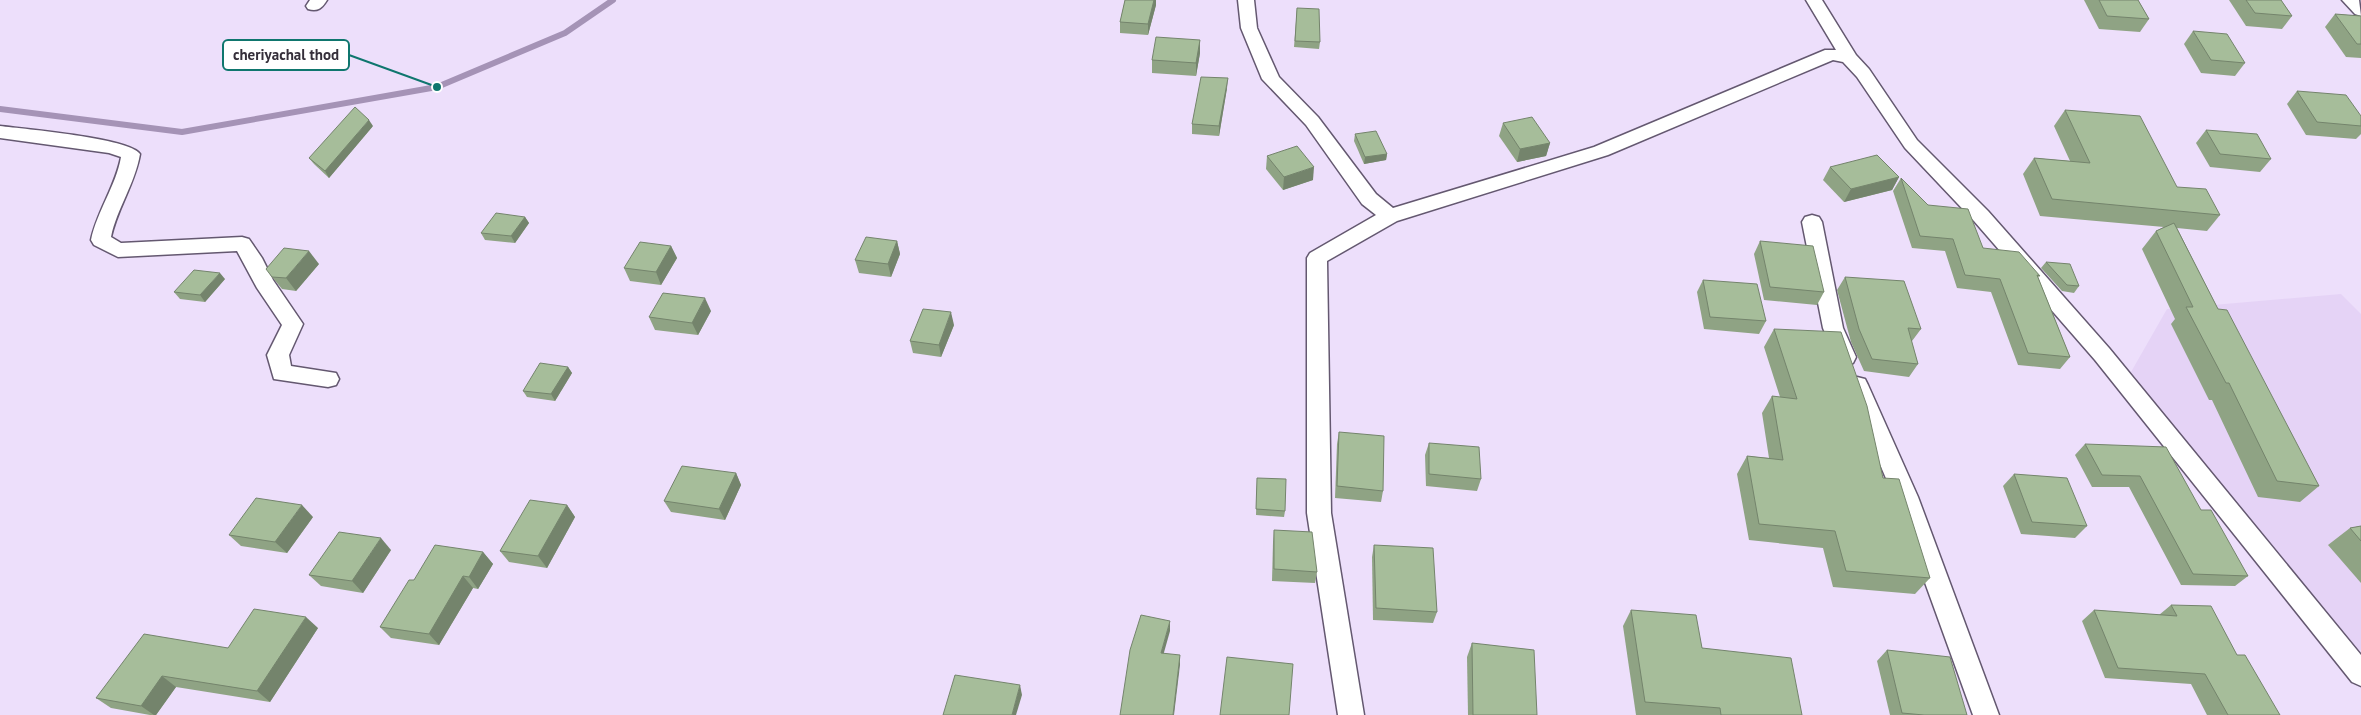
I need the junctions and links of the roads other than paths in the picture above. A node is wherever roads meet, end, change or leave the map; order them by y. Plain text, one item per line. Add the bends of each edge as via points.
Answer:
1 (1246, 0) edge
2 (1814, 0) edge
3 (2350, 0) edge
4 (2361, 10) edge
5 (1849, 58) junction
6 (0, 132) edge
7 (1390, 216) junction
8 (1812, 222) dead end
9 (328, 379) dead end
10 (2361, 674) edge
11 (1350, 715) edge
12 (1986, 715) edge

1 - 7 street via 1249,28 1271,79 1312,121 1369,199
2 - 5 street
3 - 4 street
5 - 7 street via 1831,54 1601,150
5 - 10 street via 1911,144 1981,216 2102,354
6 - 9 street via 112,148 131,154 129,169 103,223 100,240 118,250 242,244 268,290 293,324 278,355 282,373
7 - 11 street via 1318,258 1319,513
8 - 12 street via 1832,328 1906,497

